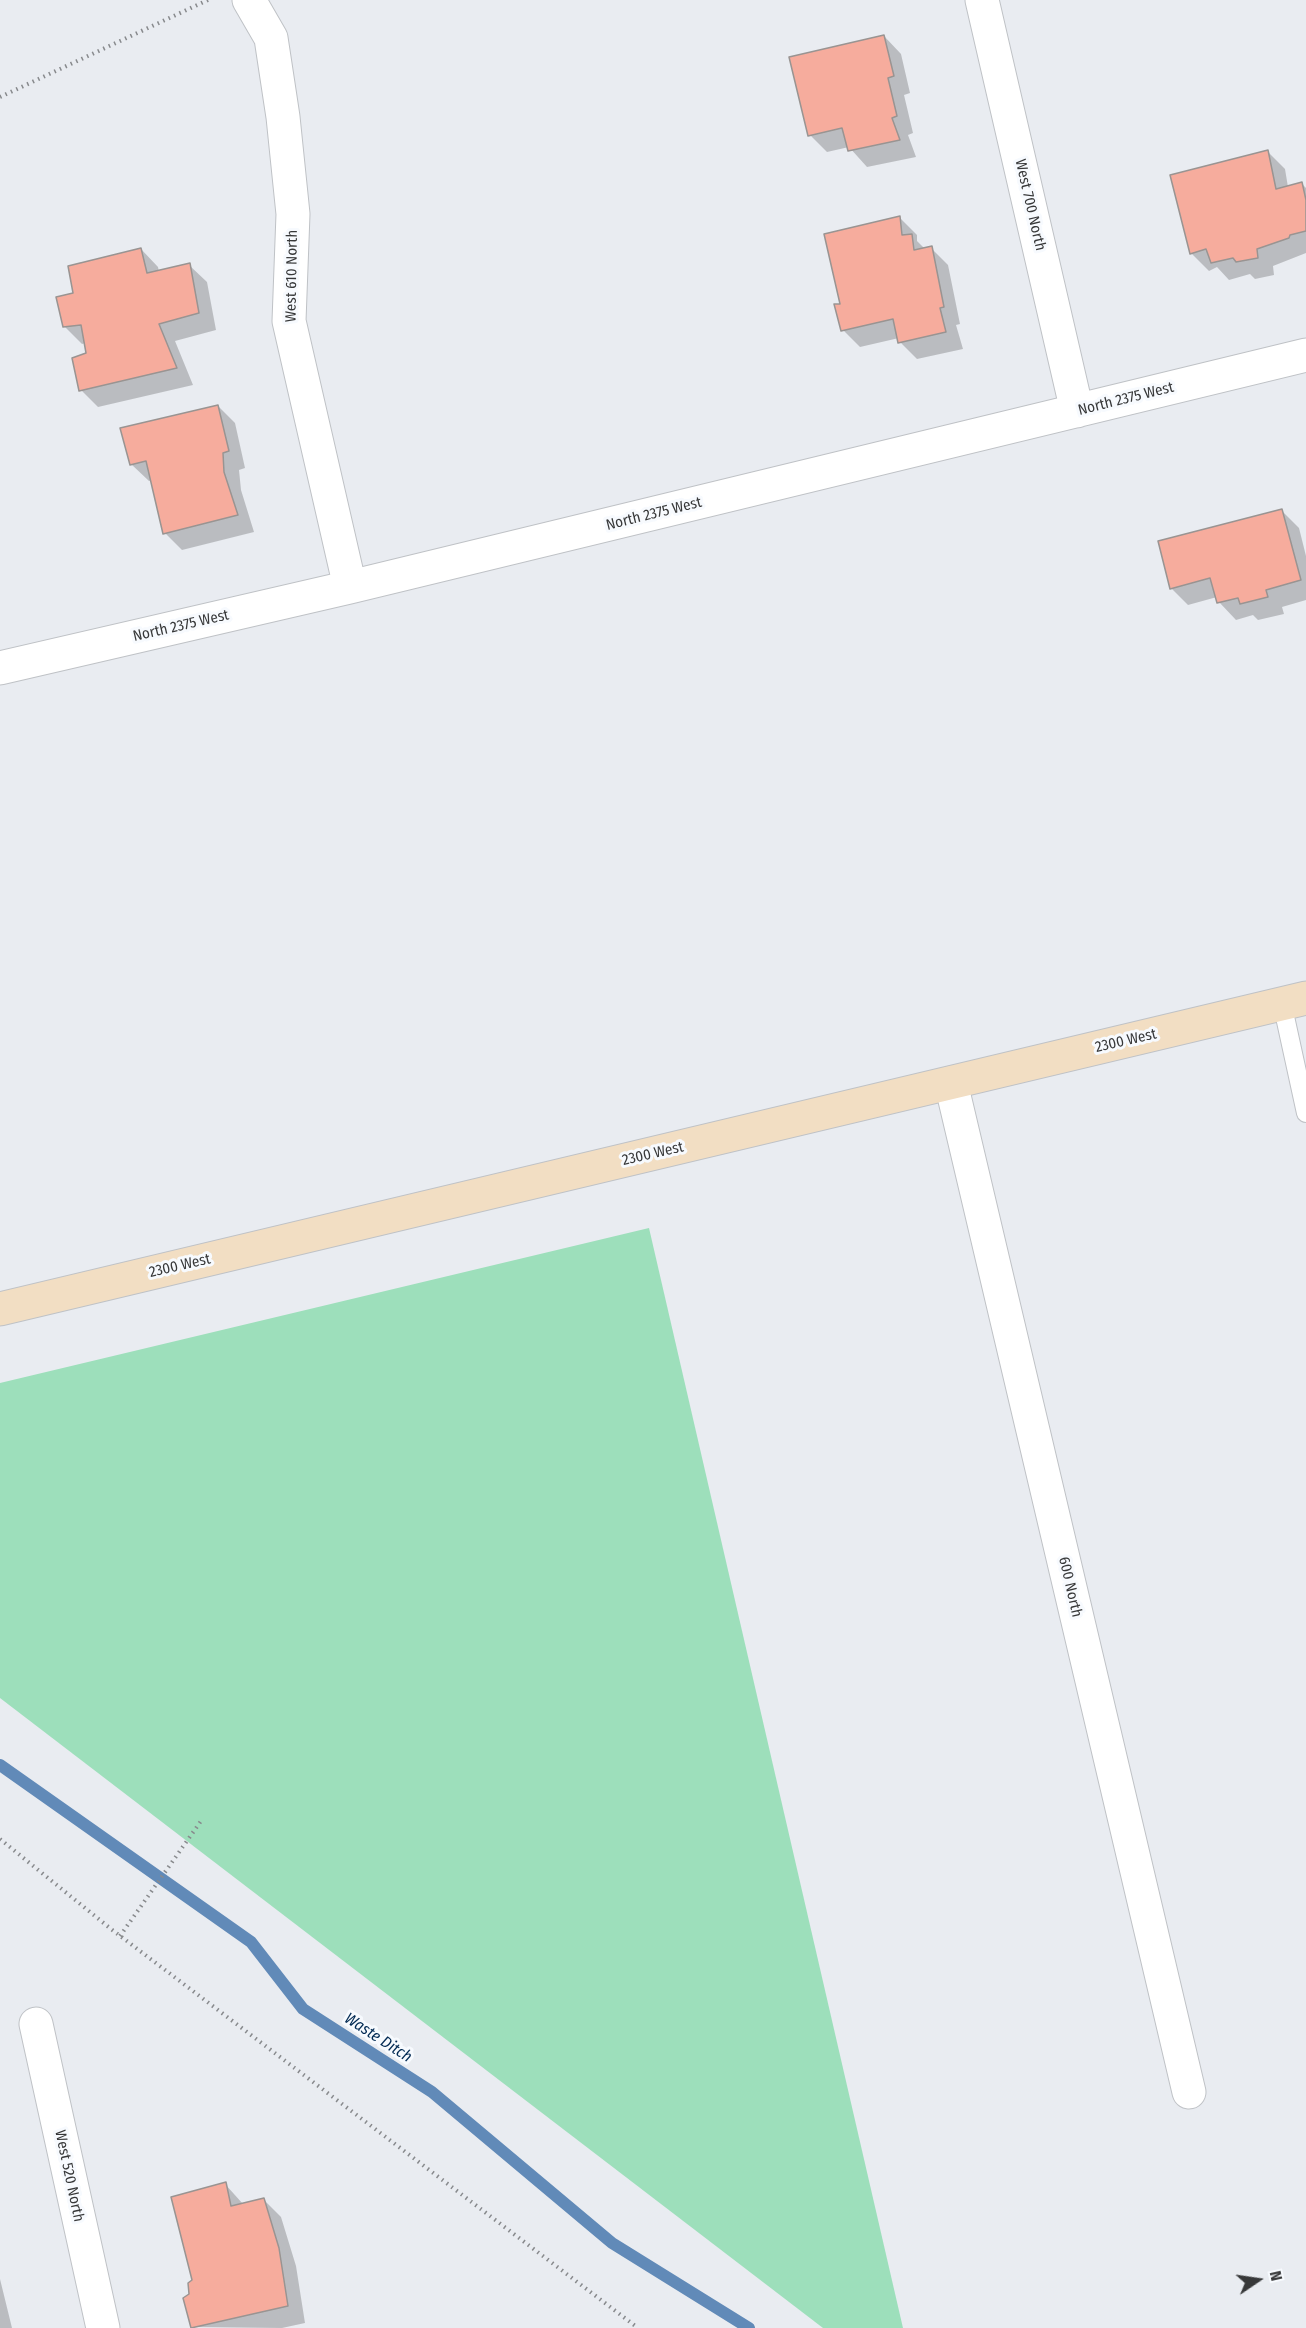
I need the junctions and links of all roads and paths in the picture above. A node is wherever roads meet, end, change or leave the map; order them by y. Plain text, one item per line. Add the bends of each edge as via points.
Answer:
1 (208, 0) edge
2 (249, 0) edge
3 (982, 0) edge
4 (0, 97) edge
5 (1306, 355) edge
6 (1077, 411) junction
7 (350, 587) junction
8 (0, 668) edge
9 (1294, 1001) edge
10 (951, 1083) junction
11 (1306, 1113) edge
12 (0, 1309) edge
13 (201, 1821) dead end
14 (0, 1839) edge
15 (120, 1936) junction
16 (36, 2024) dead end
17 (1188, 2092) dead end
18 (103, 2328) edge
19 (638, 2328) edge

1 - 4 path
2 - 7 street, West 610 North via 271,38 293,214 289,321
3 - 6 street, West 700 North
5 - 6 street, North 2375 West
6 - 7 street, North 2375 West
7 - 8 street, North 2375 West
9 - 10 main road, 2300 West
9 - 11 lane
10 - 12 main road, 2300 West
10 - 17 street, 600 North
13 - 15 path
14 - 15 path
15 - 19 path
16 - 18 street, West 520 North

